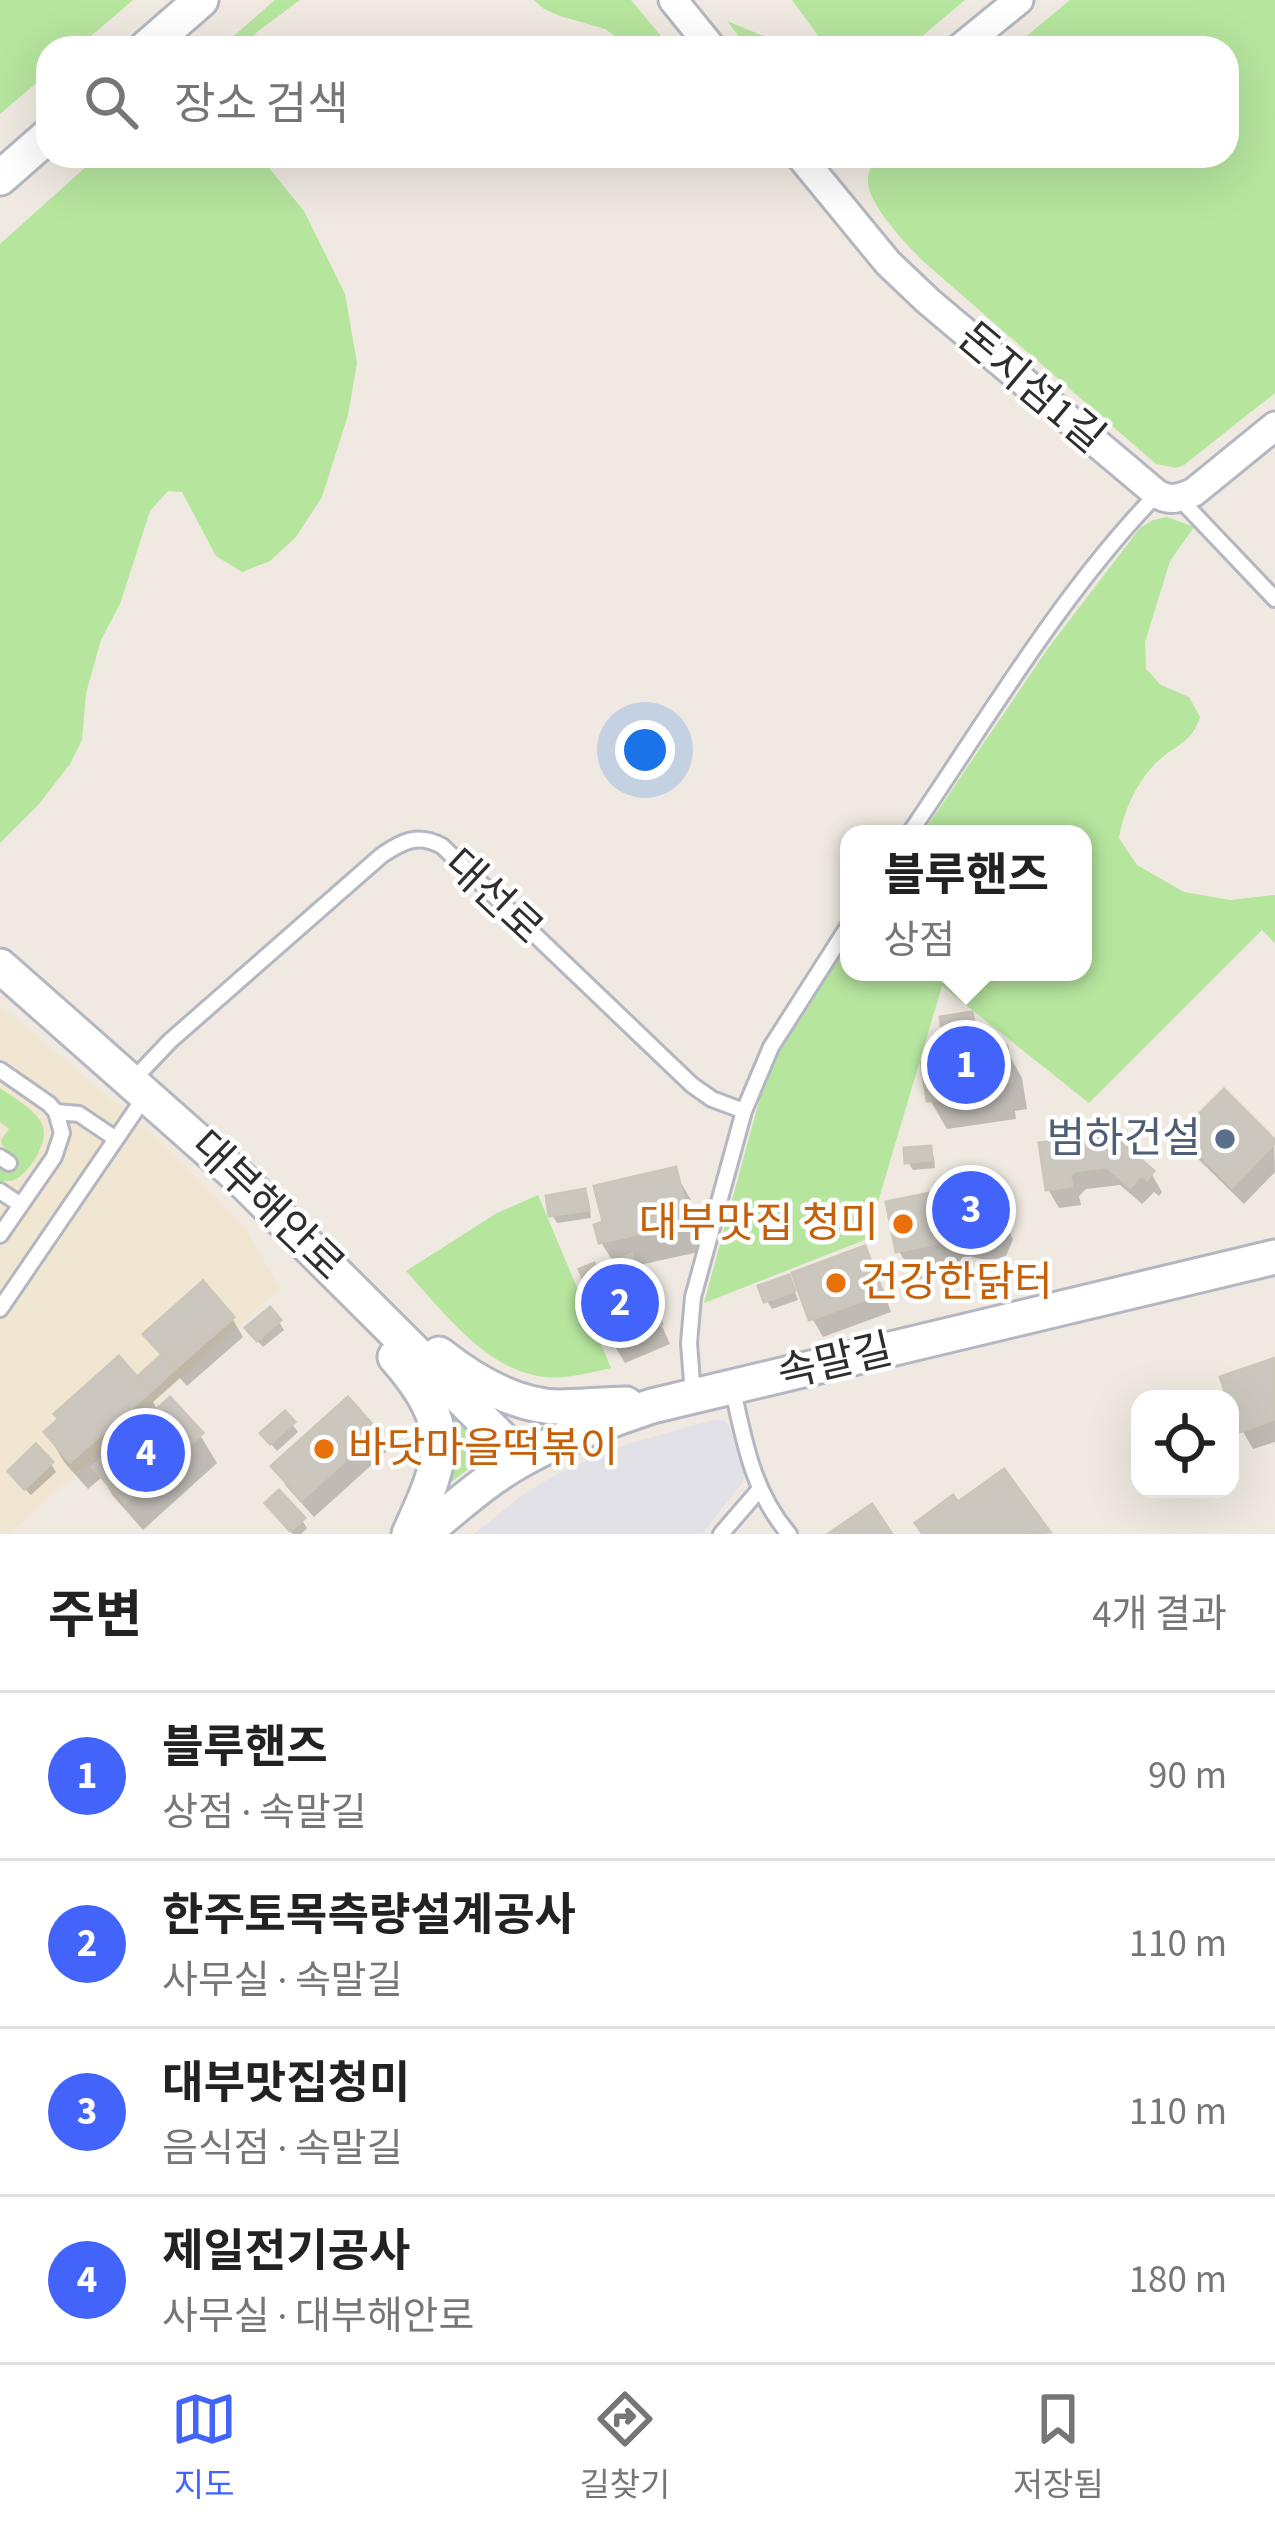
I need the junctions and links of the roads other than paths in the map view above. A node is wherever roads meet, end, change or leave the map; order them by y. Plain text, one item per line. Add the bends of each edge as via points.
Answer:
1 (201, 0) edge
2 (673, 0) edge
3 (1019, 0) edge
4 (160, 36) edge
5 (702, 36) edge
6 (976, 36) edge
7 (36, 146) edge
8 (819, 168) edge
9 (0, 178) edge
10 (1275, 425) edge
11 (1168, 496) junction
12 (1275, 599) edge
13 (916, 825) edge
14 (840, 939) edge
15 (0, 966) edge
16 (0, 1070) edge
17 (139, 1088) junction
18 (744, 1111) junction
19 (56, 1112) junction
20 (116, 1138) junction
21 (242, 1180) junction
22 (0, 1191) edge
23 (20, 1205) junction
24 (290, 1226) junction
25 (0, 1235) edge
26 (1275, 1257) edge
27 (0, 1309) edge
28 (732, 1386) junction
29 (693, 1395) junction
30 (652, 1406) junction
31 (522, 1459) junction
32 (759, 1490) junction
33 (409, 1534) edge
34 (424, 1534) edge
35 (721, 1534) edge
36 (789, 1534) edge

1 - 4 street
2 - 5 street
3 - 6 street
7 - 9 street
8 - 11 street, 돈지섬1길 via 888,263 928,301
10 - 11 street via 1194,492
11 - 12 lane
11 - 13 lane via 1112,544
14 - 18 lane via 771,1047
15 - 17 street, 대부해안로
16 - 19 lane
17 - 18 lane, 대선로 via 170,1041 382,855 415,838 442,846 692,1085
17 - 20 lane
17 - 21 street, 대부해안로
18 - 29 lane via 693,1297
19 - 20 lane via 79,1114
19 - 23 lane via 60,1144
20 - 27 lane
21 - 24 street, 대부해안로
21 - 30 street via 278,1193 444,1358 493,1390 554,1407
22 - 23 lane
23 - 25 lane
24 - 31 street, 대부해안로
24 - 33 street via 311,1268 399,1360 432,1410 439,1456
26 - 28 street, 속말길
28 - 29 street, 속말길
28 - 32 lane
29 - 30 street, 속말길
30 - 31 street, 속말길
31 - 34 street, 속말길
32 - 35 lane
32 - 36 lane

